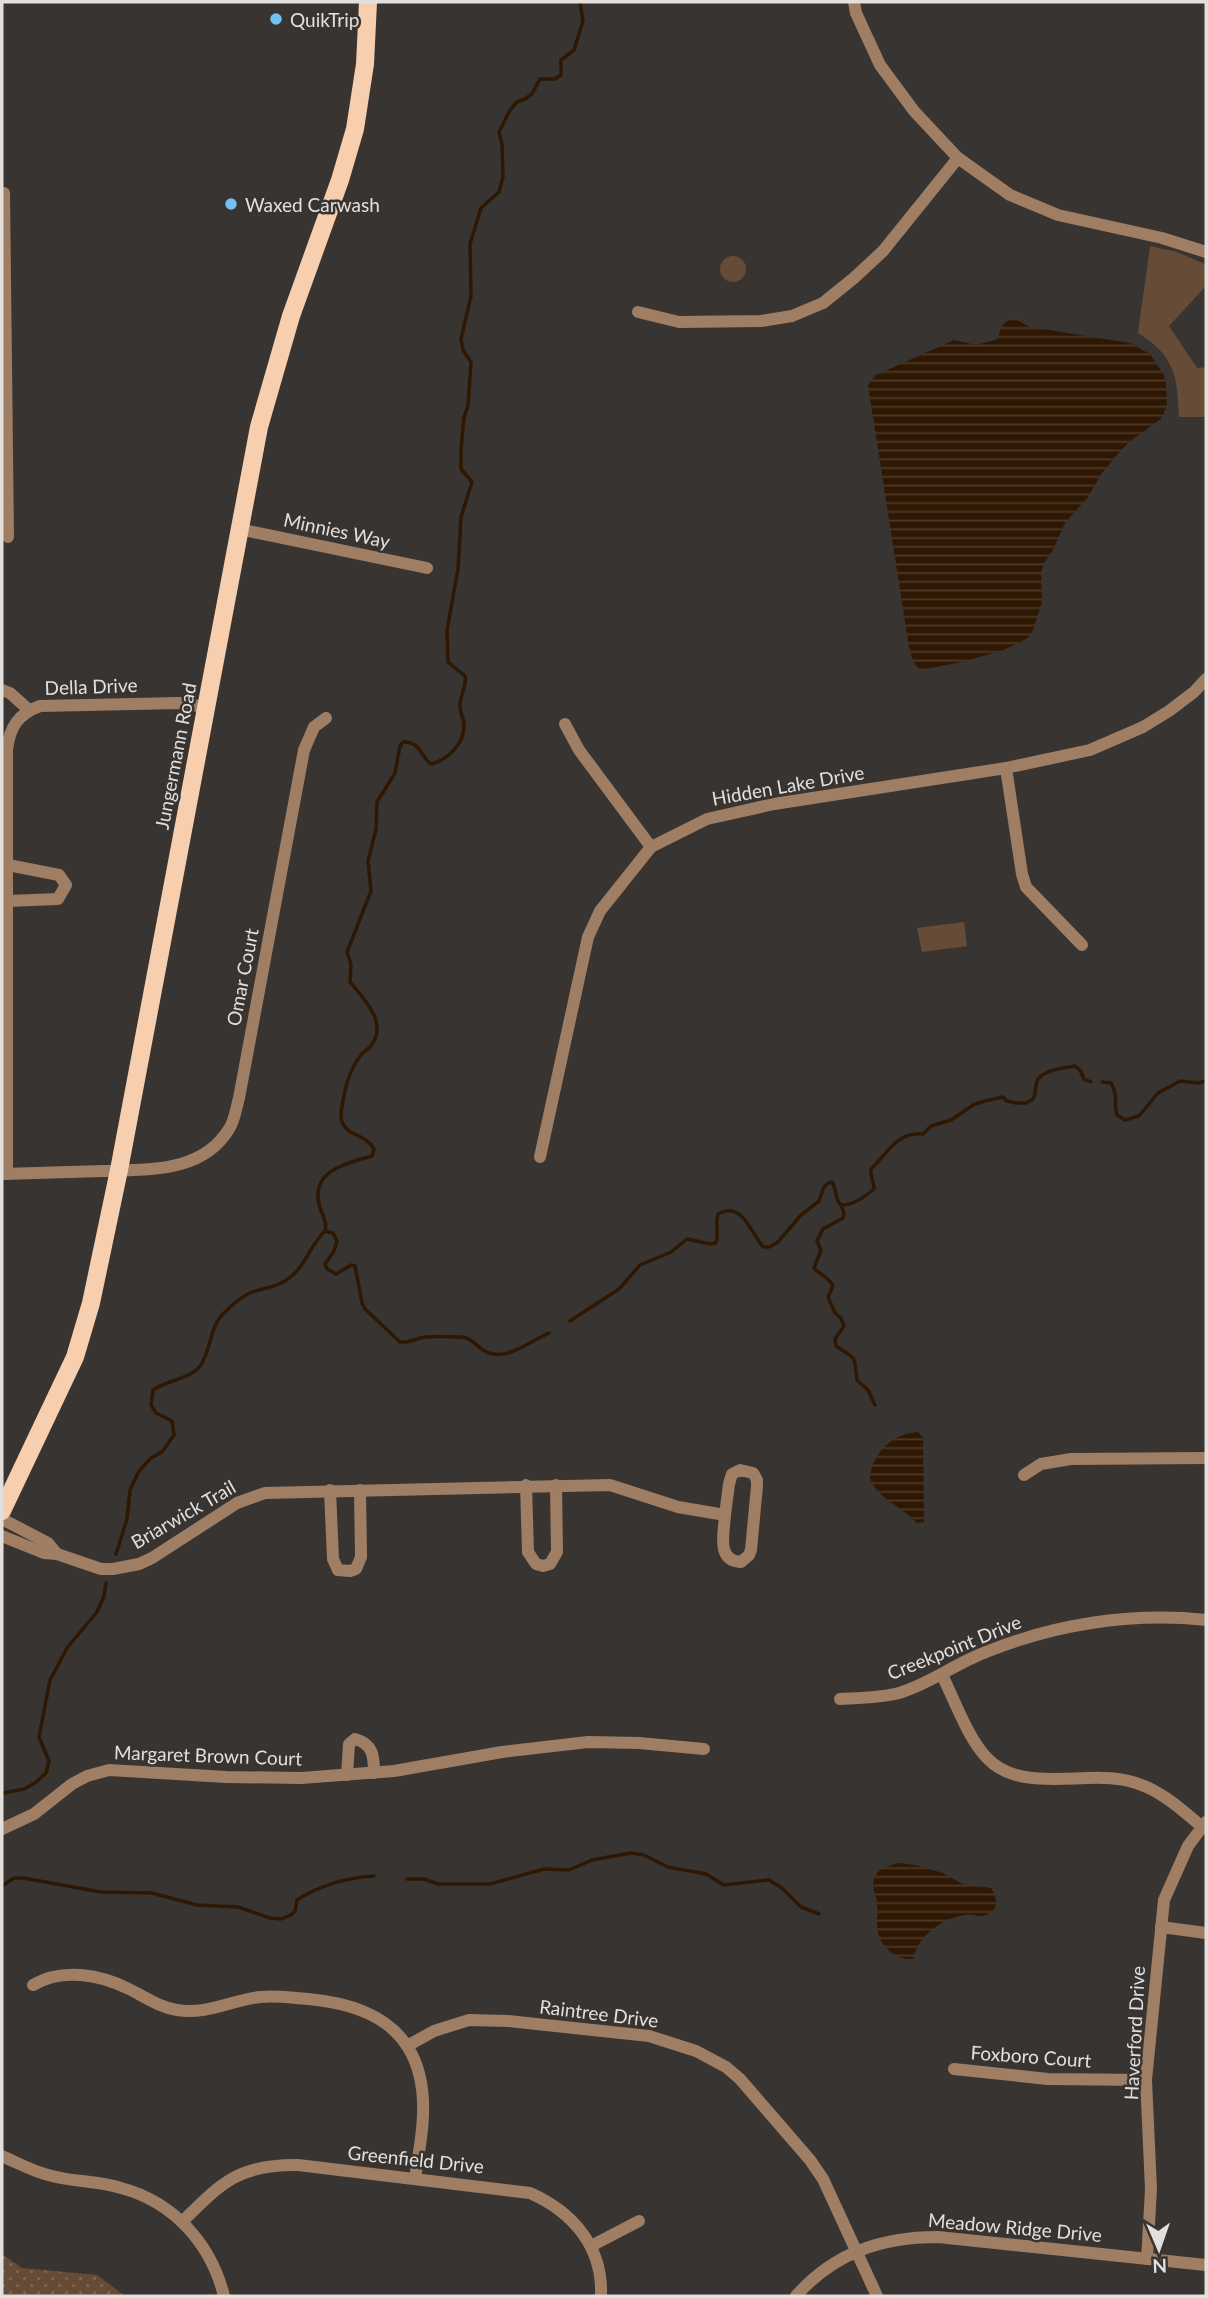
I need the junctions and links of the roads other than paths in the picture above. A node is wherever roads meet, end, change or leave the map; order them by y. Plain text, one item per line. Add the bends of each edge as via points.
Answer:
1 (368, 2) edge
2 (854, 2) edge
3 (958, 158) junction
4 (4, 193) dead end
5 (1206, 252) edge
6 (638, 312) dead end
7 (4, 388) edge
8 (239, 529) junction
9 (8, 537) dead end
10 (427, 568) dead end
11 (1206, 679) edge
12 (2, 690) edge
13 (206, 707) junction
14 (29, 710) junction
15 (326, 718) dead end
16 (565, 724) dead end
17 (6, 726) edge
18 (1006, 768) junction
19 (651, 847) junction
20 (8, 865) junction
21 (8, 901) junction
22 (1082, 945) dead end
23 (540, 1157) dead end
24 (119, 1170) junction
25 (5, 1174) edge
26 (1206, 1458) edge
27 (1024, 1475) dead end
28 (526, 1485) junction
29 (556, 1485) junction
30 (330, 1490) junction
31 (360, 1490) junction
32 (2, 1511) edge
33 (725, 1515) junction
34 (2, 1519) edge
35 (2, 1536) edge
36 (57, 1553) junction
37 (1206, 1620) edge
38 (942, 1675) junction
39 (841, 1699) dead end
40 (704, 1749) dead end
41 (373, 1773) junction
42 (347, 1775) junction
43 (1204, 1824) edge
44 (2, 1829) edge
45 (1161, 1927) junction
46 (1206, 1933) edge
47 (33, 1985) dead end
48 (407, 2046) junction
49 (954, 2069) dead end
50 (1146, 2080) junction
51 (2, 2156) edge
52 (415, 2179) junction
53 (639, 2221) dead end
54 (182, 2222) junction
55 (591, 2246) junction
56 (856, 2251) junction
57 (1146, 2259) junction
58 (1206, 2265) edge
59 (224, 2296) edge
60 (601, 2296) edge
61 (796, 2296) edge
62 (877, 2296) edge

1 - 8 main road, Jungermann Road via 365,73 355,129 270,386
2 - 3 street via 880,65 914,111
3 - 5 street via 1010,195 1058,215
3 - 6 street via 883,251 822,303 792,316 761,321 679,322
4 - 7 street
7 - 9 street
8 - 10 street, Minnies Way
8 - 13 main road, Jungermann Road
11 - 18 street, Hidden Lake Drive via 1143,727 1090,750
12 - 14 street
13 - 14 street, Della Drive via 179,703 56,705
13 - 24 main road, Jungermann Road
14 - 17 street, Della Drive
15 - 24 street, Omar Court via 314,727 304,750 230,1128 210,1149 187,1163
16 - 19 street
17 - 20 street, Della Drive
18 - 19 street, Hidden Lake Drive via 707,819
18 - 22 street via 1026,887
19 - 23 street, Hidden Lake Drive via 600,911 589,937
20 - 21 street, Della Drive
20 - 21 street via 59,875 66,885 58,899
21 - 25 street, Della Drive
24 - 25 street, Omar Court
24 - 32 main road, Jungermann Road via 75,1357
26 - 27 street via 1071,1459 1041,1464
28 - 29 street, Briarwick Trail
28 - 29 street via 528,1552 543,1566 551,1564 557,1552
28 - 31 street, Briarwick Trail
29 - 33 street, Briarwick Trail via 610,1485 678,1507
30 - 31 street, Briarwick Trail
30 - 31 street via 333,1559 338,1570 350,1572 361,1557
30 - 36 street, Briarwick Trail via 250,1497 139,1564 101,1569
33 - 33 street via 723,1552 727,1559 741,1562 751,1550 757,1486 754,1473 740,1470 732,1474
34 - 36 street, Briarwick Trail via 48,1543
35 - 36 street, Briarwick Trail via 44,1553
37 - 38 street, Creekpoint Drive via 1111,1620 1053,1629 983,1653
38 - 39 street, Creekpoint Drive via 898,1693
38 - 43 street via 983,1753 1001,1768 1024,1777 1128,1780 1167,1797
40 - 41 street, Margaret Brown Court via 588,1742
41 - 42 street, Margaret Brown Court
41 - 42 street via 370,1747 355,1739 349,1744
42 - 44 street, Margaret Brown Court via 267,1778 109,1770 72,1784 34,1814
43 - 45 street, Haverford Drive via 1170,1882
45 - 46 street
45 - 50 street, Haverford Drive
47 - 48 street via 56,1975 86,1976 114,1982 179,2011 278,1996 343,2004 376,2017
48 - 52 street via 424,2100
48 - 56 street, Raintree Drive via 454,2022 488,2019 649,2036 696,2051 740,2079 810,2160
49 - 50 street, Foxboro Court via 1048,2079
50 - 57 street, Haverford Drive via 1152,2189
51 - 54 street via 45,2175 136,2193
52 - 54 street, Greenfield Drive via 298,2165 259,2167 229,2179
52 - 55 street, Greenfield Drive via 530,2193 569,2217
53 - 55 street
54 - 59 street via 211,2258
55 - 60 street, Greenfield Drive
56 - 57 street, Meadow Ridge Drive via 883,2241 938,2237
56 - 61 street, Meadow Ridge Drive via 821,2272
56 - 62 street, Raintree Drive
57 - 58 street, Meadow Ridge Drive

